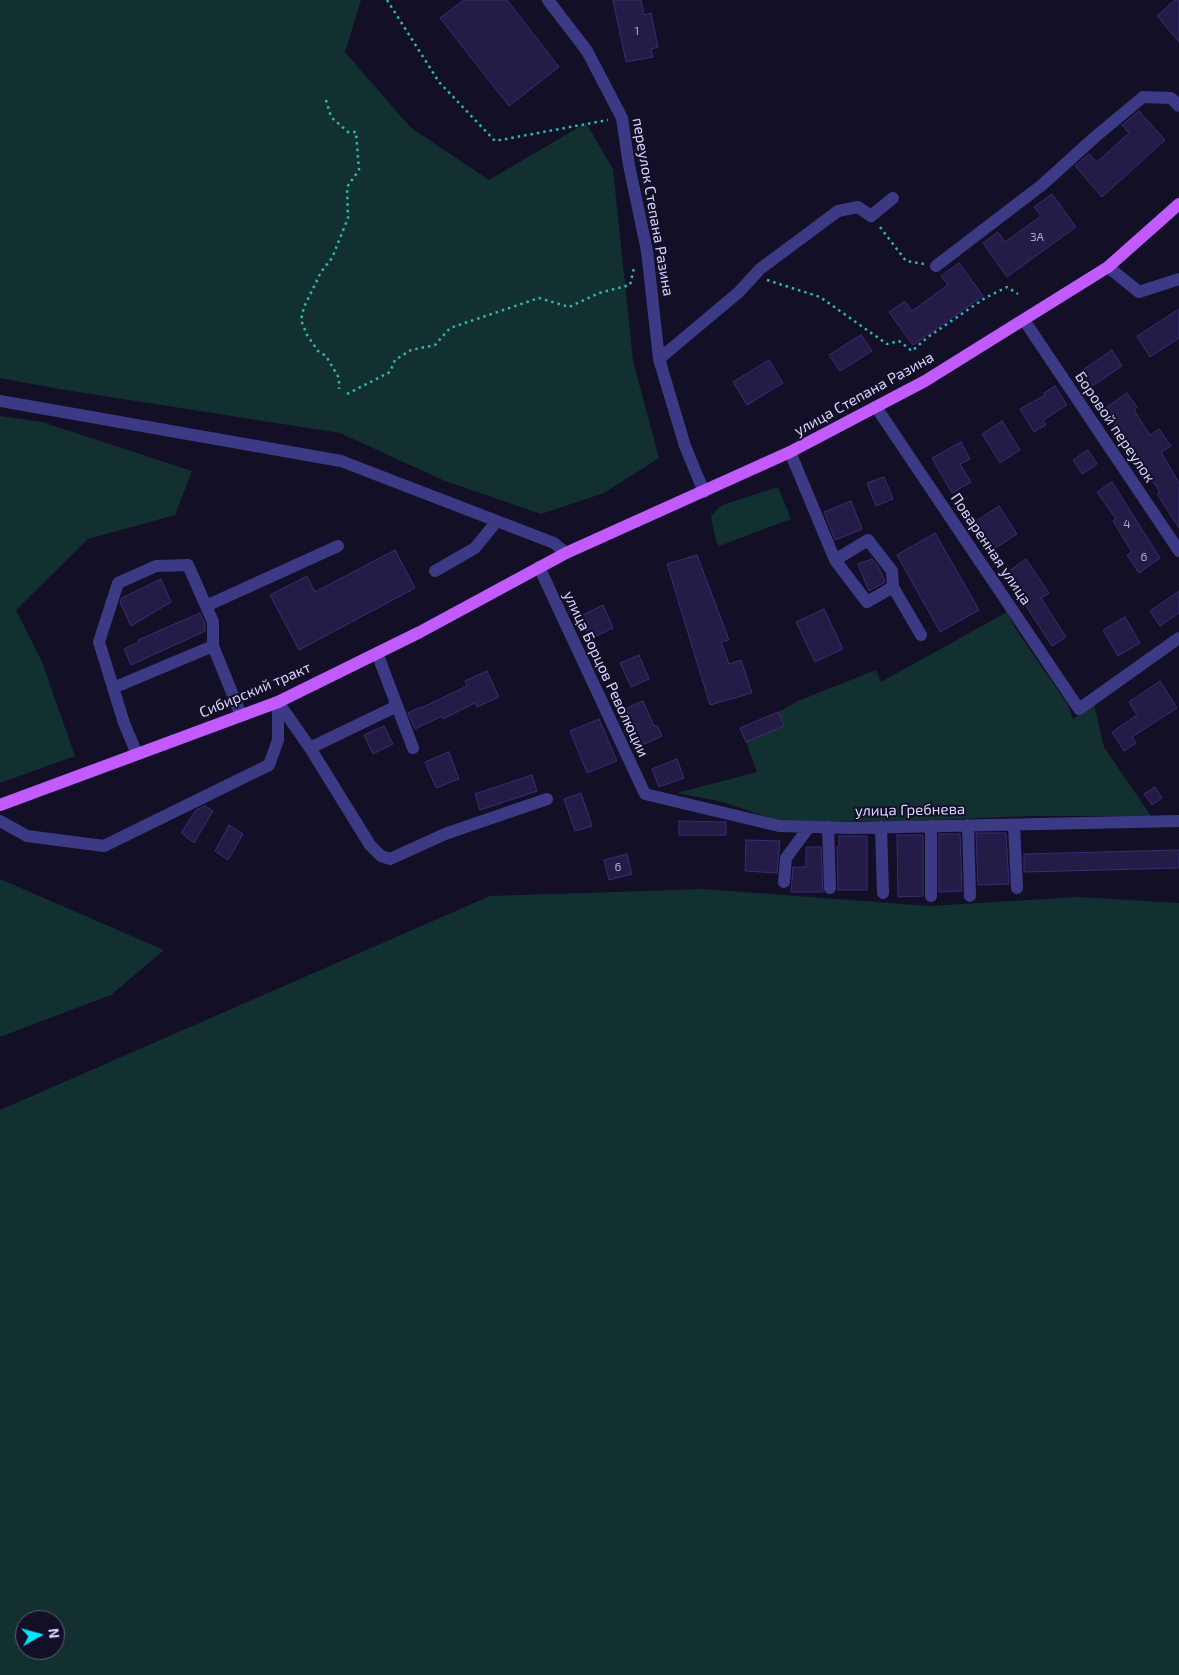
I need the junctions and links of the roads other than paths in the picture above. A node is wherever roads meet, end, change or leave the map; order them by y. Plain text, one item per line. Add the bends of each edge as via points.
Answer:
1 (548, 0) edge
2 (1179, 106) edge
3 (893, 198) dead end
4 (1179, 204) edge
5 (936, 266) road end
6 (1108, 267) junction
7 (1179, 279) edge
8 (1024, 320) junction
9 (659, 358) junction
10 (0, 401) edge
11 (876, 407) junction
12 (790, 452) junction
13 (704, 492) junction
14 (497, 521) junction
15 (338, 546) dead end
16 (1179, 551) edge
17 (566, 553) junction
18 (835, 560) junction
19 (538, 567) junction
20 (435, 571) dead end
21 (893, 587) junction
22 (206, 606) junction
23 (921, 636) dead end
24 (1179, 638) edge
25 (213, 646) junction
26 (377, 653) junction
27 (113, 688) junction
28 (278, 702) junction
29 (397, 706) junction
30 (241, 715) junction
31 (310, 748) junction
32 (413, 748) dead end
33 (137, 754) junction
34 (645, 794) joint
35 (548, 799) dead end
36 (0, 805) edge
37 (0, 821) edge
38 (1179, 821) edge
39 (1014, 824) junction
40 (968, 825) junction
41 (931, 826) junction
42 (809, 827) junction
43 (828, 827) junction
44 (881, 827) junction
45 (784, 882) dead end
46 (830, 888) dead end
47 (1017, 888) dead end
48 (883, 893) dead end
49 (931, 896) dead end
50 (970, 896) dead end

1 - 9 street, переулок Степана Разина via 587,51 622,118 647,251
2 - 5 street via 1170,98 1143,97 1042,185
3 - 9 street via 871,216 858,207 838,211 760,269 739,292
4 - 6 main road, улица Степана Разина
6 - 7 street via 1138,292
6 - 8 main road, улица Степана Разина
8 - 11 main road, улица Степана Разина
8 - 16 street, Боровой переулок
9 - 13 street, переулок Степана Разина via 685,446
10 - 14 street via 341,461
11 - 12 main road, улица Степана Разина
11 - 24 street, Поваренная улица via 1079,709
12 - 13 main road, улица Степана Разина
12 - 18 street
13 - 17 main road, улица Степана Разина
14 - 17 street via 554,543
14 - 20 street via 475,548
15 - 22 street
17 - 19 main road, улица Степана Разина
18 - 21 street via 867,602
18 - 21 street via 868,540 892,571
19 - 26 main road, Сибирский тракт
19 - 34 street, улица Борцов Революции
21 - 23 street
22 - 25 street via 213,622
22 - 27 street via 188,565 156,566 118,583 99,642
25 - 27 street
25 - 30 street
26 - 28 main road, Сибирский тракт
26 - 29 street
27 - 33 street
28 - 30 main road, Сибирский тракт
28 - 31 street
28 - 37 street via 278,740 268,765 104,846 27,836
29 - 31 street
29 - 32 street
30 - 33 main road, Сибирский тракт
31 - 35 street via 370,845 381,856 390,859 445,834
33 - 36 main road, Сибирский тракт
34 - 42 street, улица Гребнева via 779,826
38 - 39 street, улица Гребнева
39 - 40 street, улица Гребнева
39 - 47 street
40 - 41 street, улица Гребнева
40 - 50 street
41 - 44 street, улица Гребнева
41 - 49 street
42 - 43 street, улица Гребнева
42 - 45 street via 786,858
43 - 44 street, улица Гребнева
43 - 46 street
44 - 48 street

